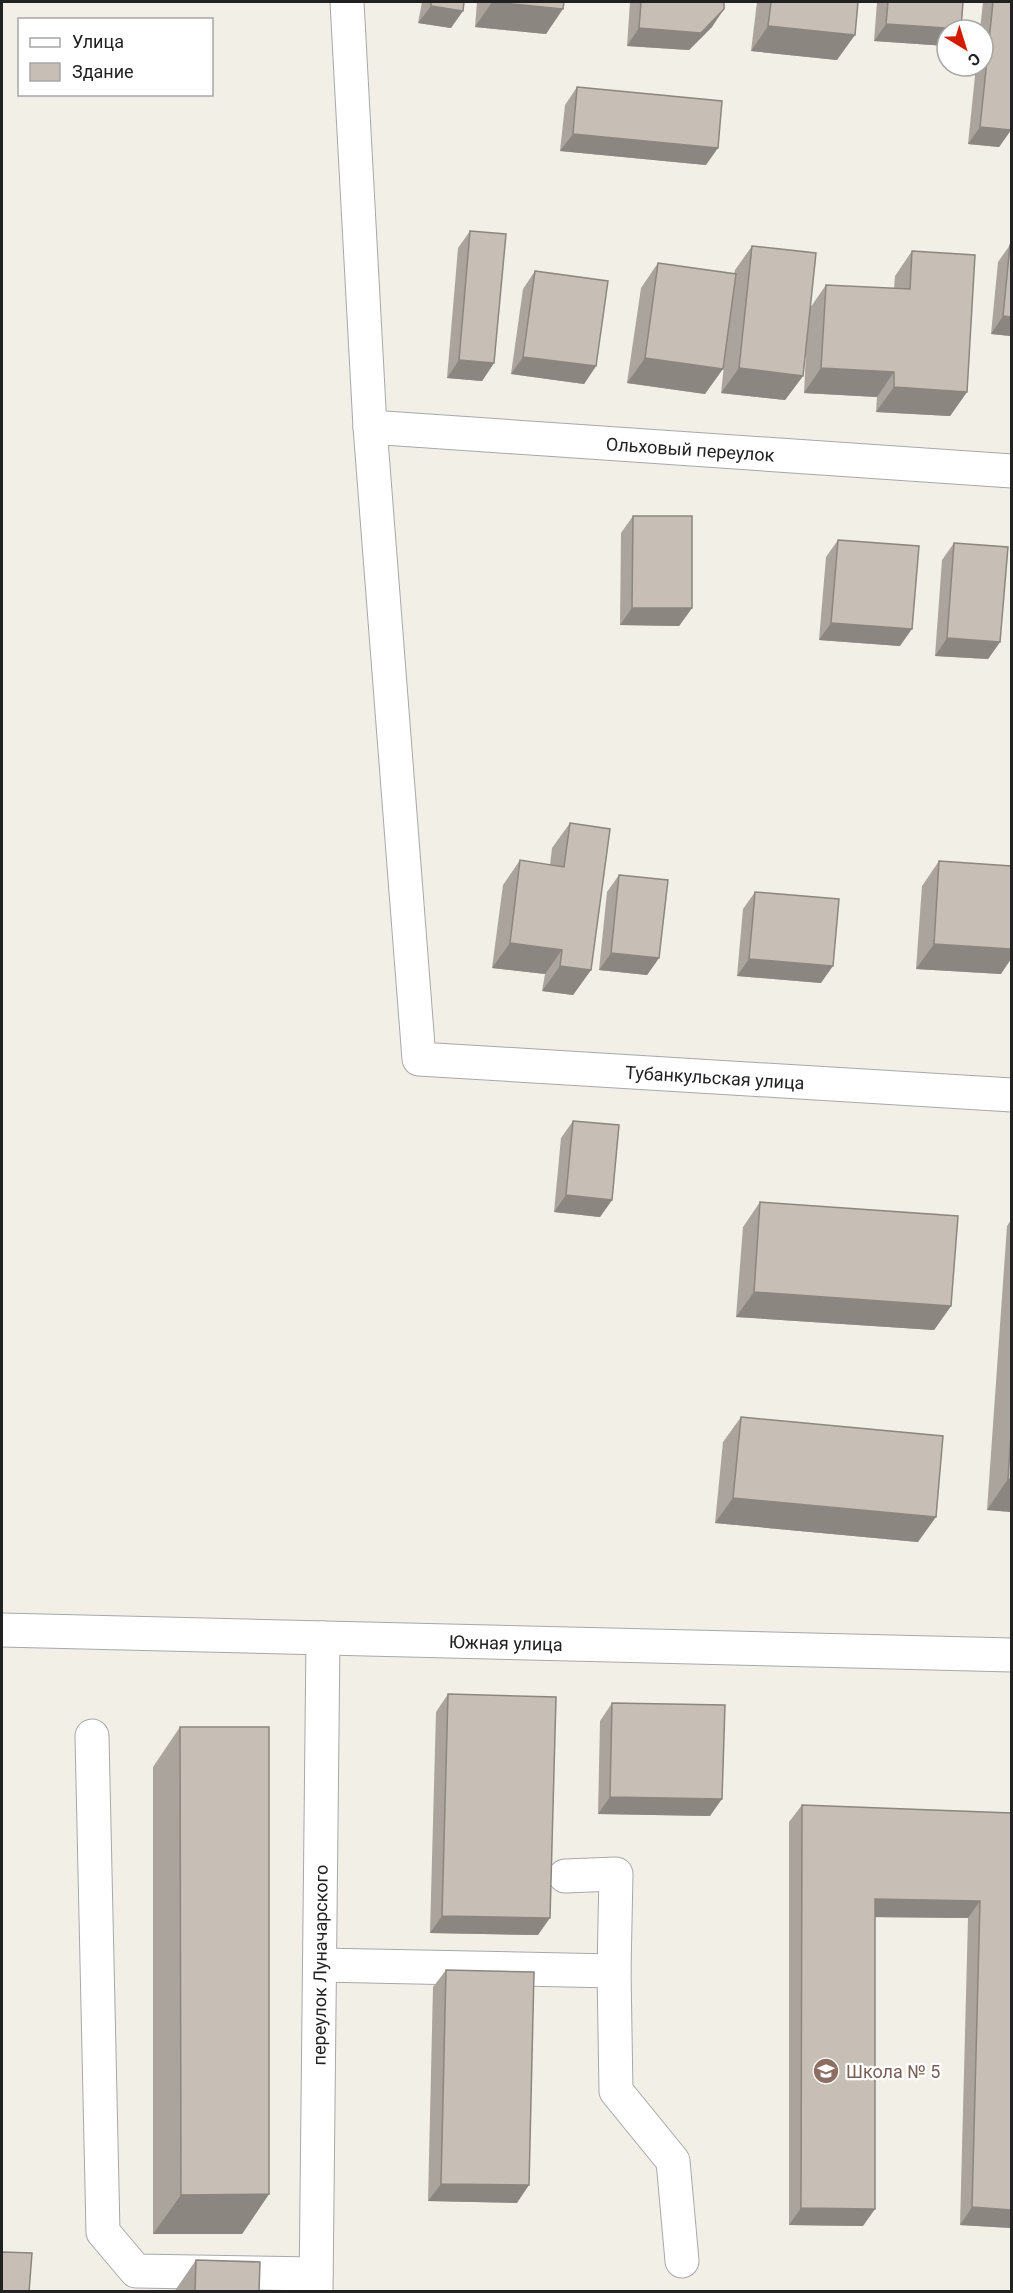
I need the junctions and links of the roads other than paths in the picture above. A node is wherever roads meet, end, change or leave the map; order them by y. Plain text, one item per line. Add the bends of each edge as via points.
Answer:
1 (346, 2) edge
2 (370, 427) junction
3 (1011, 471) edge
4 (1011, 1095) edge
5 (2, 1630) edge
6 (323, 1638) junction
7 (1011, 1655) edge
8 (92, 1736) dead end
9 (565, 1875) dead end
10 (320, 1965) junction
11 (614, 1971) junction
12 (681, 2261) dead end
13 (136, 2281) edge
14 (316, 2283) edge

1 - 2 street
2 - 3 street, Ольховый переулок
2 - 4 street, Тубанкульская улица via 419,1059
5 - 6 street, Южная улица
6 - 7 street, Южная улица
6 - 10 street, переулок Луначарского
8 - 13 street via 103,2232
9 - 11 street via 616,1874
10 - 11 street
10 - 14 street, переулок Луначарского
11 - 12 street via 616,2091 673,2161
13 - 14 street

